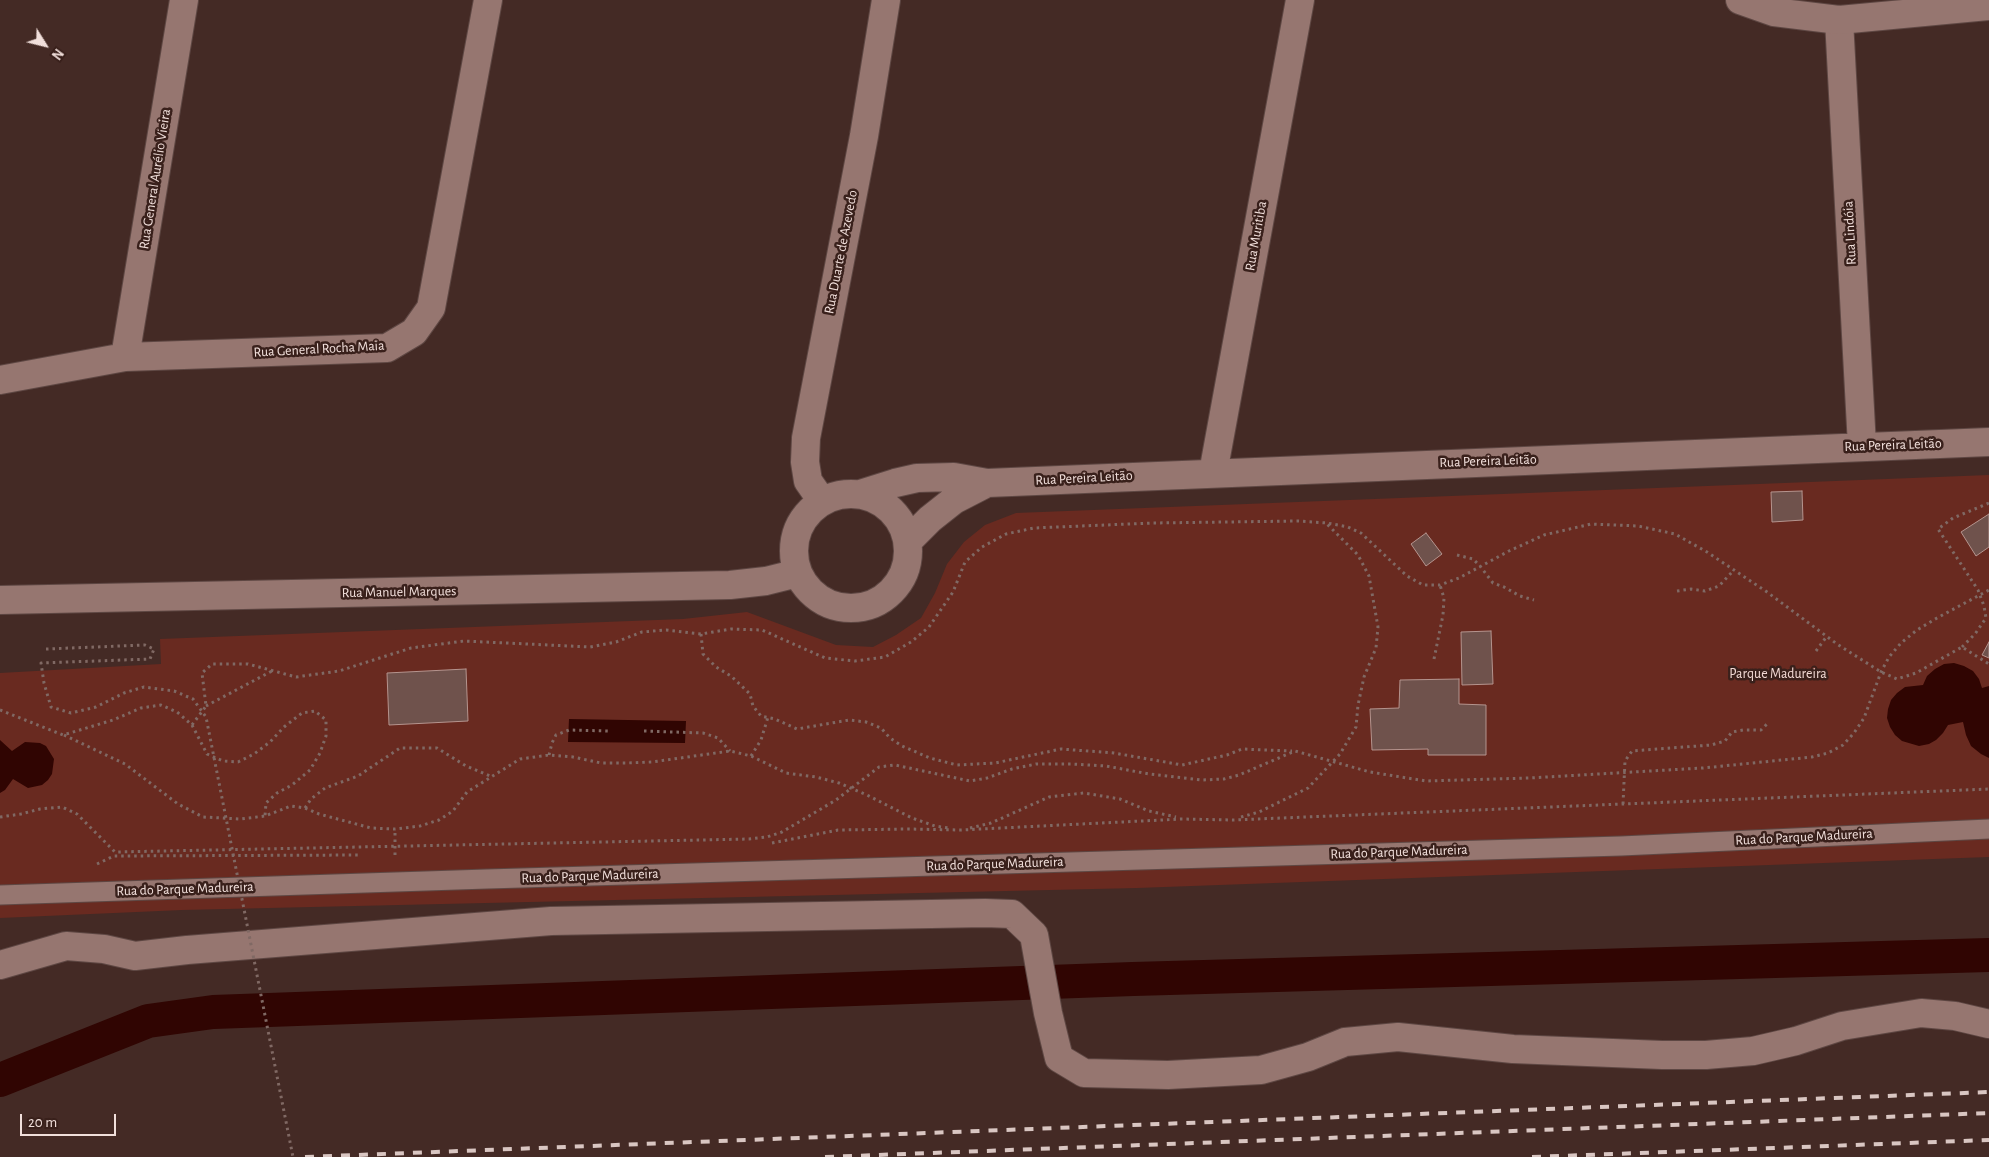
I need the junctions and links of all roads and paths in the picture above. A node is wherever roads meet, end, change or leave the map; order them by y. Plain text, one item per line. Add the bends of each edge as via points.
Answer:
1 (184, 0) edge
2 (488, 0) edge
3 (886, 0) edge
4 (1300, 0) edge
5 (1740, 0) edge
6 (1989, 6) edge
7 (1839, 20) junction
8 (125, 358) junction
9 (0, 380) edge
10 (1989, 442) edge
11 (1862, 446) junction
12 (1213, 473) junction
13 (988, 483) junction
14 (860, 494) junction
15 (822, 501) junction
16 (1989, 503) edge
17 (1327, 523) junction
18 (908, 541) junction
19 (1457, 554) dead end
20 (1480, 566) junction
21 (1733, 571) junction
22 (798, 573) junction
23 (1440, 584) junction
24 (1989, 590) edge
25 (1677, 591) dead end
26 (1981, 596) junction
27 (0, 600) edge
28 (1534, 600) dead end
29 (1989, 613) edge
30 (1986, 618) junction
31 (701, 634) junction
32 (1828, 636) junction
33 (1962, 647) junction
34 (46, 649) dead end
35 (1816, 651) dead end
36 (1434, 659) dead end
37 (1989, 664) edge
38 (272, 671) junction
39 (1881, 672) junction
40 (206, 706) junction
41 (0, 710) edge
42 (768, 718) junction
43 (1767, 724) dead end
44 (192, 725) junction
45 (610, 731) dead end
46 (644, 731) dead end
47 (63, 735) junction
48 (730, 751) junction
49 (1295, 751) junction
50 (549, 755) junction
51 (751, 756) junction
52 (1333, 762) junction
53 (1624, 773) junction
54 (491, 776) junction
55 (852, 788) junction
56 (1989, 789) edge
57 (1623, 804) junction
58 (305, 808) junction
59 (265, 816) junction
60 (0, 817) edge
61 (1182, 819) junction
62 (1233, 820) junction
63 (395, 829) junction
64 (1989, 829) edge
65 (962, 830) junction
66 (764, 844) dead end
67 (395, 846) junction
68 (394, 854) junction
69 (404, 854) dead end
70 (368, 855) dead end
71 (386, 855) dead end
72 (91, 866) dead end
73 (0, 895) edge
74 (0, 964) edge
75 (1989, 1024) edge
76 (293, 1157) edge

1 - 8 street, Rua General Aurélio Vieira
2 - 8 street, Rua General Rocha Maia via 431,308 414,332 387,348
3 - 15 street, Rua Duarte de Azevedo via 864,136 806,438 808,481
4 - 12 street, Rua Muritiba
5 - 7 street via 1774,12
6 - 7 street
7 - 11 street, Rua Lindóia
8 - 9 street, Rua General Rocha Maia
10 - 11 street, Rua Pereira Leitão
11 - 12 street, Rua Pereira Leitão
12 - 13 street, Rua Pereira Leitão
13 - 14 street, Rua Pereira Leitão via 954,477 917,478
13 - 18 street, Rua Pereira Leitão via 954,500
14 - 15 street via 840,494
14 - 18 street via 877,499 892,509
15 - 22 street via 804,518 794,541
16 - 26 path via 1953,518 1938,529
17 - 23 path via 1361,533 1407,576 1423,585
17 - 31 path via 1072,525 1006,534 982,547 965,562 952,592 929,627 885,657 855,661 825,658 762,630 731,629
17 - 52 path via 1358,556 1369,576 1378,628 1376,648 1364,676 1356,726
18 - 22 street via 908,560 902,577 891,592 875,603 858,608 839,607 822,601 808,589
19 - 20 path via 1473,559
20 - 21 path via 1544,535 1591,524 1638,526 1675,534
20 - 23 path
20 - 28 path via 1493,583
21 - 25 path via 1719,586 1705,591
21 - 32 path
22 - 27 street, Rua Manuel Marques via 730,585
23 - 36 path via 1444,598 1443,615
24 - 26 path
26 - 30 path
26 - 39 path via 1917,630 1901,643
29 - 30 path
30 - 33 path
31 - 38 path via 666,630 642,632 590,647 464,641 411,648 338,671 296,677
31 - 42 path via 703,654 750,694 753,706 761,716
32 - 35 path
32 - 39 path
33 - 37 path
33 - 39 path via 1916,673 1896,678
34 - 76 path, bridge via 145,645 154,649 150,659 41,663 51,707 71,713 96,707 144,687 174,691 193,699 206,717
38 - 40 path
38 - 40 path via 248,664 212,664 202,673
39 - 53 path via 1864,718 1843,745 1828,753 1703,768
40 - 44 path
41 - 47 path
42 - 49 path via 796,729 850,720 866,722 881,728 902,746 957,765 995,763 1061,749 1114,752 1182,765 1242,749
42 - 51 path via 761,740
43 - 53 path via 1761,730 1732,732 1725,741 1711,745 1632,752 1625,761
44 - 47 path via 177,712 161,705 141,708
44 - 59 path via 207,754 223,761 238,762 270,742 302,713 315,711 326,720 326,736 310,770 266,803
45 - 50 path via 568,730 556,735
46 - 48 path via 702,732 718,738
47 - 59 path via 125,764 178,804 203,817 240,819
48 - 50 path via 626,764
48 - 51 path
49 - 52 path
49 - 55 path via 1224,779 1202,780 1106,766 1036,764 970,781 895,765 879,767
50 - 54 path via 520,759
51 - 55 path via 786,773 839,782
52 - 53 path via 1370,772 1426,780
52 - 62 path via 1308,788 1259,812
53 - 57 path
54 - 58 path via 466,766 437,748 400,748 358,776 324,788
54 - 63 path via 467,792 453,810 439,820
55 - 65 path via 912,818 934,826
55 - 67 path via 782,832 767,837
56 - 57 path
57 - 62 path
58 - 59 path via 292,806
58 - 63 path via 371,828
60 - 67 path via 62,807 77,814 115,852
61 - 62 path
61 - 65 path
61 - 65 path via 1149,811 1120,799 1084,793 1049,797 991,824
63 - 67 path
64 - 73 lane, Rua do Parque Madureira via 1611,846
65 - 66 path via 838,830
67 - 68 path
68 - 69 path
68 - 71 path
70 - 72 path via 114,856
74 - 75 street via 66,946 135,956 561,920 985,913 1012,914 1034,935 1059,1058 1084,1073 1168,1075 1261,1070 1308,1057 1344,1042 1398,1037 1513,1049 1706,1055 1753,1051 1842,1026 1921,1013

